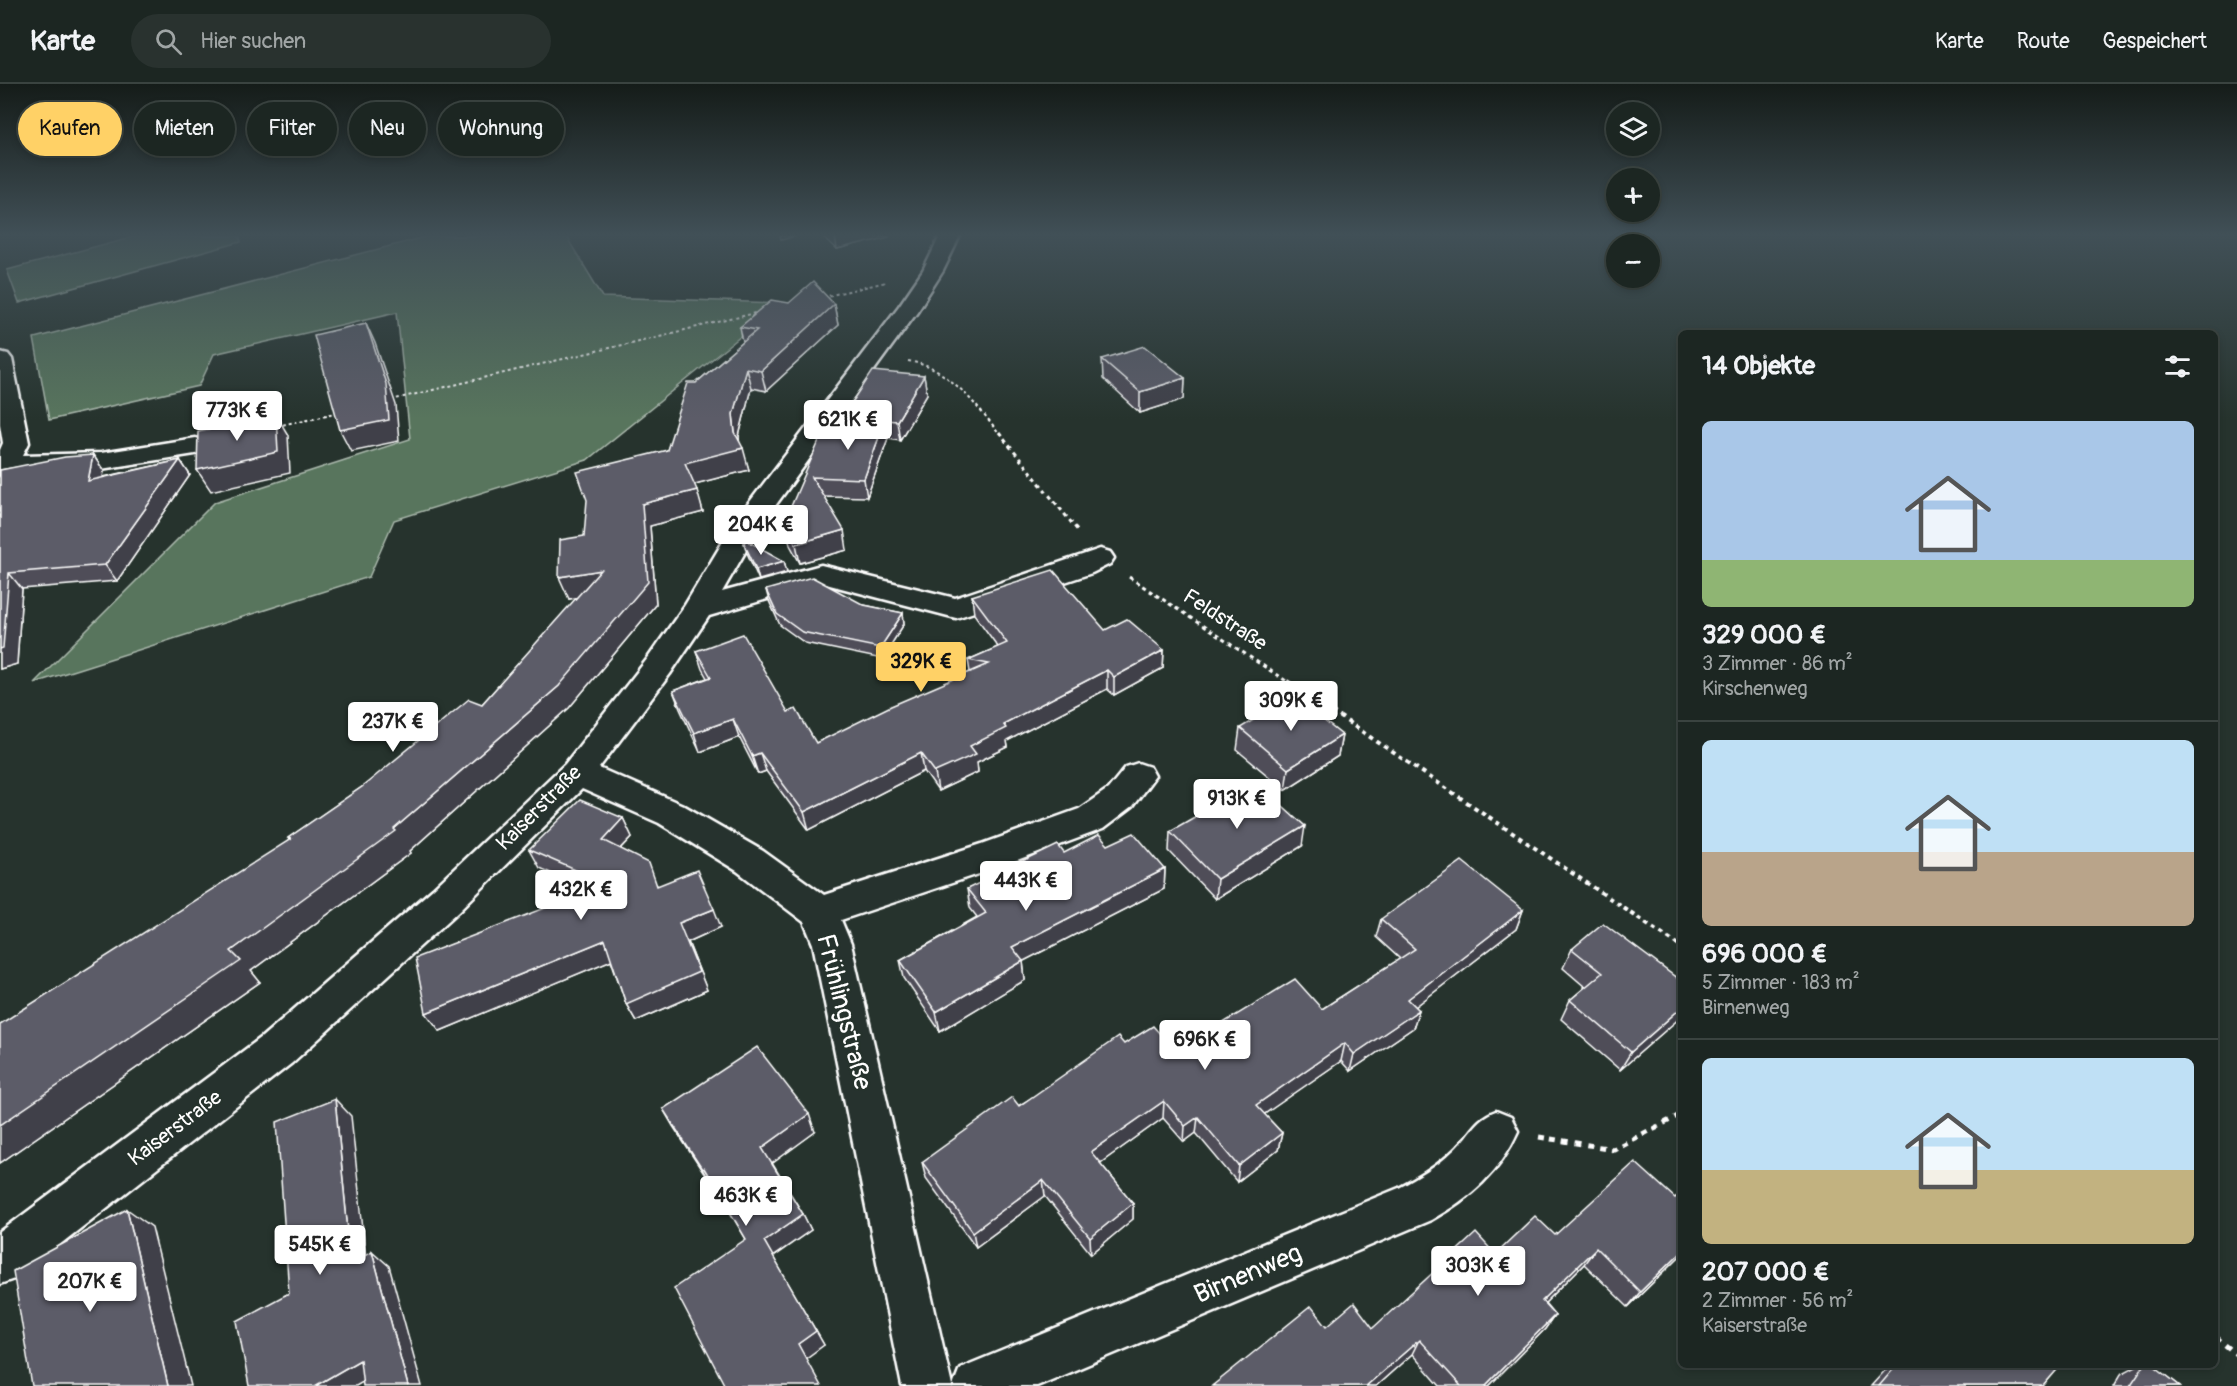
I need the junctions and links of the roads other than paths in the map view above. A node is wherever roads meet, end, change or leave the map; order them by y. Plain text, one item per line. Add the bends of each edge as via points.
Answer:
1 (915, 297) edge
2 (0, 359) edge
3 (195, 446) edge
4 (3, 464) edge
5 (1100, 558) road end
6 (698, 609) junction
7 (577, 773) junction
8 (1138, 777) dead end
9 (819, 912) junction
10 (1496, 1131) road end
11 (0, 1261) edge
12 (927, 1386) edge
13 (978, 1386) edge

1 - 6 street, Kaiserstraße via 746,525
2 - 4 street via 16,443
3 - 4 street via 83,465
5 - 6 street via 956,608 821,574
6 - 7 street, Kaiserstraße
7 - 9 street, Frühlingstraße via 671,814 750,861
7 - 11 street, Kaiserstraße via 446,900 277,1050
8 - 9 street via 1120,798 1091,819
9 - 12 street, Frühlingstraße via 832,944
10 - 13 street, Birnenweg via 1464,1174 1415,1204

